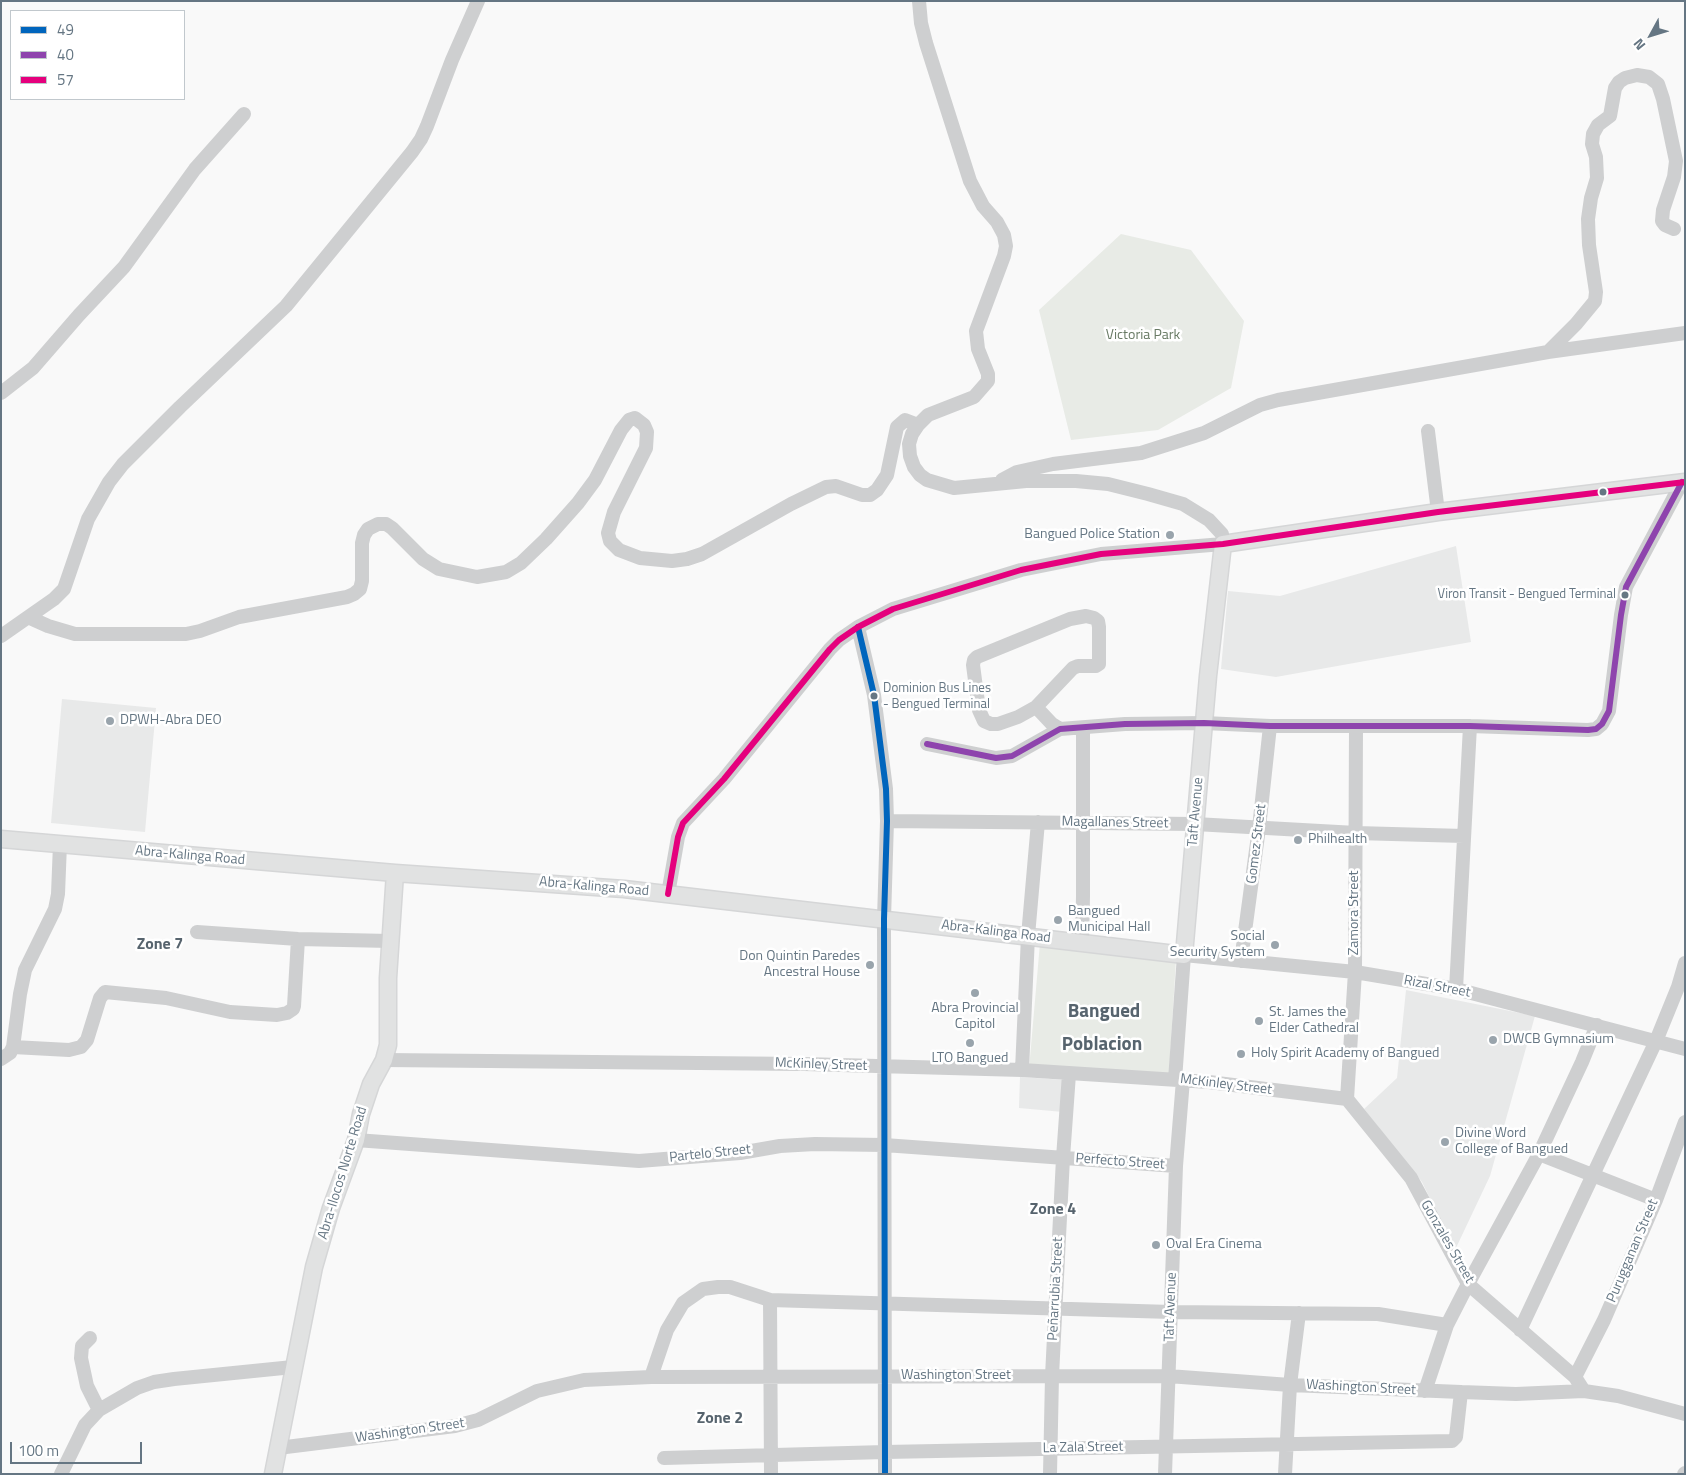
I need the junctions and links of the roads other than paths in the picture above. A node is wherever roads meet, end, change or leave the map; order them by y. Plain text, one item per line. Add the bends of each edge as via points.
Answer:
1 (478, 1) edge
2 (919, 1) edge
3 (244, 114) dead end
4 (1674, 229) dead end
5 (1685, 333) edge
6 (1548, 352) junction
7 (1, 392) edge
8 (918, 424) junction
9 (1428, 431) dead end
10 (1684, 482) edge
11 (994, 484) junction
12 (1438, 512) junction
13 (1223, 544) junction
14 (28, 617) junction
15 (858, 628) junction
16 (1, 636) edge
17 (1036, 707) junction
18 (1204, 723) junction
19 (1270, 726) junction
20 (1356, 726) junction
21 (1470, 726) junction
22 (1083, 728) junction
23 (1060, 729) junction
24 (927, 744) dead end
25 (886, 821) junction
26 (1038, 822) junction
27 (1082, 823) junction
28 (1195, 824) junction
29 (1259, 828) junction
30 (1356, 833) junction
31 (1464, 836) junction
32 (1, 839) edge
33 (60, 844) junction
34 (395, 873) junction
35 (668, 894) junction
36 (884, 919) junction
37 (196, 932) dead end
38 (1028, 936) junction
39 (298, 939) junction
40 (390, 941) junction
41 (1082, 943) junction
42 (1184, 955) junction
43 (1241, 961) junction
44 (1685, 963) edge
45 (1354, 972) junction
46 (1456, 989) junction
47 (1597, 1025) junction
48 (1656, 1041) junction
49 (13, 1047) junction
50 (1685, 1049) edge
51 (1, 1059) edge
52 (384, 1060) junction
53 (1349, 1063) junction
54 (884, 1067) junction
55 (1022, 1070) junction
56 (1069, 1074) junction
57 (1179, 1080) junction
58 (1316, 1095) junction
59 (1347, 1099) junction
60 (1685, 1122) edge
61 (356, 1140) junction
62 (884, 1145) junction
63 (1540, 1154) junction
64 (1063, 1158) junction
65 (1176, 1166) junction
66 (1593, 1176) junction
67 (1656, 1200) junction
68 (1468, 1284) junction
69 (770, 1300) junction
70 (884, 1302) junction
71 (1055, 1308) junction
72 (1171, 1312) junction
73 (1299, 1313) junction
74 (1447, 1325) junction
75 (1520, 1330) junction
76 (90, 1338) dead end
77 (294, 1367) junction
78 (771, 1375) junction
79 (651, 1376) junction
80 (1052, 1376) junction
81 (1168, 1376) junction
82 (884, 1377) junction
83 (1576, 1377) junction
84 (1290, 1385) junction
85 (1425, 1391) junction
86 (1584, 1391) junction
87 (1461, 1392) junction
88 (99, 1410) junction
89 (1685, 1414) edge
90 (1288, 1444) junction
91 (1165, 1447) junction
92 (278, 1448) junction
93 (1050, 1449) junction
94 (885, 1452) junction
95 (770, 1454) junction
96 (664, 1458) dead end
97 (61, 1474) edge
98 (273, 1474) edge
99 (771, 1474) edge
100 (885, 1474) edge
101 (1050, 1474) edge
102 (1165, 1474) edge
103 (1285, 1474) edge

1 - 14 street via 427,126 412,152 286,306 123,464 88,519 64,589
2 - 8 street via 926,43 970,180 1004,235 1006,246 976,331 988,381 974,397 928,416
3 - 7 street via 195,169 124,267 33,368
4 - 6 street via 1662,221 1676,161 1663,99 1658,84 1649,76 1626,78 1615,88 1610,116 1598,125 1593,134 1597,178 1588,228 1595,301
5 - 6 street
6 - 11 street via 1278,400 1260,405 1204,433 1149,450 1053,464 1017,472
8 - 11 street via 909,444 910,456 920,475 954,488
8 - 14 street via 905,420 896,427 887,475 878,490 862,495 836,486 826,487 687,559 640,558 619,550 610,541 608,533 614,512 646,448 647,432 644,424 635,418 621,430 595,480 578,503 521,563 506,572 477,578 439,569 423,559 392,528 378,524 364,535 362,581 360,588 347,597 246,615 200,631 177,635 75,634
9 - 12 street
10 - 12 main road
10 - 21 street via 1626,587 1611,702 1602,724 1588,730
11 - 13 street via 1076,481 1108,484 1148,494 1183,504 1209,520 1222,534
12 - 13 main road
13 - 15 street via 1101,554 1021,570 893,609
13 - 18 main road, Taft Avenue
14 - 16 street
15 - 25 street via 874,695 886,789
15 - 35 street via 830,649 724,779 683,823
17 - 17 street via 998,724 984,721 979,710 974,660 1070,619 1094,618 1099,627 1099,664 1073,668
17 - 23 street
18 - 19 street
18 - 22 street
18 - 28 main road, Taft Avenue
19 - 20 street
19 - 29 street, Gomez Street
20 - 21 street
20 - 30 street, Zamora Street
21 - 31 street
22 - 23 street
22 - 27 street
23 - 24 street via 1018,753 1003,757
25 - 26 street, Magallanes Street
25 - 36 street
26 - 27 street, Magallanes Street
26 - 38 street
27 - 28 street, Magallanes Street
27 - 41 street
28 - 29 street, Magallanes Street
28 - 42 main road, Taft Avenue
29 - 30 street, Magallanes Street
29 - 43 street, Gomez Street
30 - 31 street, Magallanes Street
30 - 45 street, Zamora Street
31 - 46 street
32 - 33 main road, Abra-Kalinga Road
33 - 34 main road, Abra-Kalinga Road
33 - 49 street via 55,909 25,970
34 - 35 main road, Abra-Kalinga Road
34 - 40 main road, Abra-Ilocos Norte Road
35 - 36 main road, Abra-Kalinga Road
36 - 38 main road, Abra-Kalinga Road
36 - 54 street
37 - 39 street
38 - 41 main road, Abra-Kalinga Road
38 - 55 street
39 - 40 street
39 - 49 street via 294,1006 288,1013 230,1012 166,998 105,992 100,998 87,1040 81,1047 69,1050
40 - 52 main road, Abra-Ilocos Norte Road via 388,1045
41 - 42 main road, Abra-Kalinga Road
42 - 43 street, Rizal Street
42 - 57 street, Taft Avenue
43 - 45 street, Rizal Street
44 - 48 street
45 - 46 street, Rizal Street
45 - 53 street, Zamora Street
46 - 47 street, Rizal Street
47 - 48 street, Rizal Street
47 - 63 street
48 - 50 street, Rizal Street
48 - 66 street
49 - 51 street
52 - 54 street, McKinley Street
52 - 61 main road, Abra-Ilocos Norte Road via 371,1084
53 - 58 street via 1339,1086
53 - 59 street, Zamora Street
54 - 55 street, McKinley Street
54 - 62 street
55 - 56 street, McKinley Street
56 - 57 street, McKinley Street
56 - 64 street, Peñarrubia Street
57 - 58 street, McKinley Street
57 - 65 street, Taft Avenue
58 - 59 street, McKinley Street
59 - 68 street, Gonzales Street via 1411,1178
60 - 67 street, Purugganan Street
61 - 62 street, Partelo Street via 639,1161 740,1153 780,1146
61 - 77 main road, Abra-Ilocos Norte Road via 321,1241
62 - 64 street, Partelo Street
62 - 70 street
63 - 66 street
63 - 68 street
64 - 65 street, Perfecto Street
64 - 71 street, Peñarrubia Street
65 - 72 street, Taft Avenue
66 - 67 street
66 - 75 street
67 - 83 street, Purugganan Street
68 - 74 street
68 - 75 street, Gonzales Street
69 - 70 street
69 - 78 street
69 - 79 street via 730,1287 703,1290 693,1295 683,1302 666,1330
70 - 71 street
70 - 82 street
71 - 72 street
71 - 80 street, Peñarrubia Street
72 - 73 street
72 - 81 street, Taft Avenue
73 - 74 street via 1378,1314
73 - 84 street
74 - 85 street
75 - 83 street, Gonzales Street
76 - 88 street via 82,1346 81,1358 87,1386
77 - 88 street via 154,1382
77 - 92 main road, Abra-Ilocos Norte Road
78 - 79 street, Washington Street
78 - 82 street, Washington Street
78 - 95 street
79 - 92 street, Washington Street via 584,1380 537,1391 478,1420 455,1426
80 - 81 street, Washington Street
80 - 82 street, Washington Street
80 - 93 street, Peñarrubia Street
81 - 84 street, Washington Street
81 - 91 street, Taft Avenue
82 - 94 street
83 - 86 street, Gonzales Street
84 - 85 street, Washington Street
84 - 90 street
85 - 87 street, Washington Street
86 - 87 street, Washington Street
86 - 89 street, Washington Street via 1618,1396
87 - 90 street, La Zala Street via 1456,1437 1452,1441
88 - 97 street via 85,1425
90 - 91 street, La Zala Street
90 - 103 street
91 - 93 street, La Zala Street
91 - 102 street, Taft Avenue
92 - 98 main road, Abra-Ilocos Norte Road
93 - 94 street, La Zala Street
93 - 101 street, Peñarrubia Street
94 - 95 street, La Zala Street
94 - 100 street
95 - 96 street, La Zala Street
95 - 99 street

